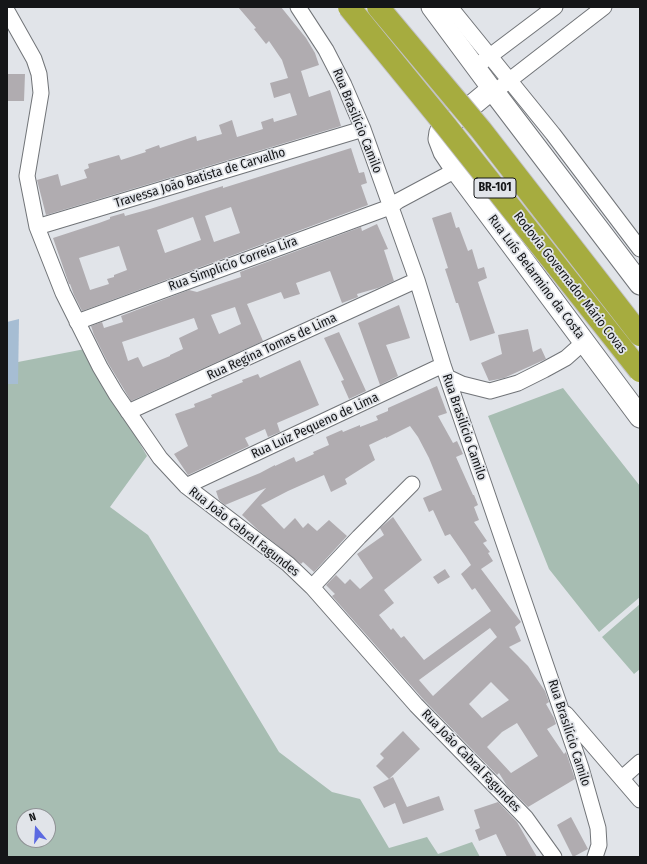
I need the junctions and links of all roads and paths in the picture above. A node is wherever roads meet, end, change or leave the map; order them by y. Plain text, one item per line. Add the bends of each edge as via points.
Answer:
1 (298, 7) edge
2 (349, 7) edge
3 (378, 7) edge
4 (431, 7) edge
5 (450, 7) edge
6 (555, 7) edge
7 (604, 7) edge
8 (7, 11) edge
9 (482, 62) junction
10 (502, 86) junction
11 (362, 129) junction
12 (456, 170) junction
13 (390, 207) junction
14 (37, 227) junction
15 (640, 249) edge
16 (417, 280) junction
17 (640, 284) edge
18 (77, 322) junction
19 (640, 335) edge
20 (584, 342) junction
21 (445, 371) junction
22 (640, 371) edge
23 (128, 412) junction
24 (640, 417) edge
25 (412, 484) dead end
26 (186, 486) junction
27 (312, 587) junction
28 (561, 709) junction
29 (640, 762) edge
30 (622, 778) junction
31 (640, 800) edge
32 (554, 857) edge
33 (595, 857) edge

1 - 11 street, Rua Brasilício Camilo via 326,50
2 - 22 highway, Rodovia Governador Mário Covas / BR-101, bridge
3 - 19 highway, Rodovia Governador Mário Covas / BR-101, bridge via 481,130
4 - 9 street
5 - 9 street
6 - 9 street
7 - 10 street
8 - 14 street, Rua João Cabral Fagundes via 34,59 39,74 41,93 27,176
9 - 10 street
10 - 12 main road, Rua Luís Belarmino da Costa via 487,93 440,132 439,139 444,152
10 - 15 street via 558,140
10 - 17 main road
11 - 13 street, Rua Brasilício Camilo
11 - 14 street, Travessa João Batista de Carvalho
12 - 13 street, Rua Simplicio Correia Lira
12 - 20 main road, Rua Luís Belarmino da Costa
13 - 16 street, Rua Brasilício Camilo
13 - 18 street, Rua Simplicio Correia Lira
14 - 18 street, Rua João Cabral Fagundes
16 - 21 street, Rua Brasilício Camilo
16 - 23 street, Rua Regina Tomas de Lima
18 - 23 street, Rua João Cabral Fagundes
20 - 21 street via 566,358 544,370 518,383 490,391 462,384
20 - 24 main road, Rua Luís Belarmino da Costa
21 - 26 street, Rua Luiz Pequeno de Lima
21 - 28 street, Rua Brasilício Camilo
23 - 26 street, Rua João Cabral Fagundes via 160,458
25 - 27 street
26 - 27 street, Rua João Cabral Fagundes via 288,564
27 - 32 street, Rua João Cabral Fagundes via 416,705 526,818
28 - 30 street
28 - 33 street, Rua Brasilício Camilo via 595,815 599,845
29 - 30 street
30 - 31 street

